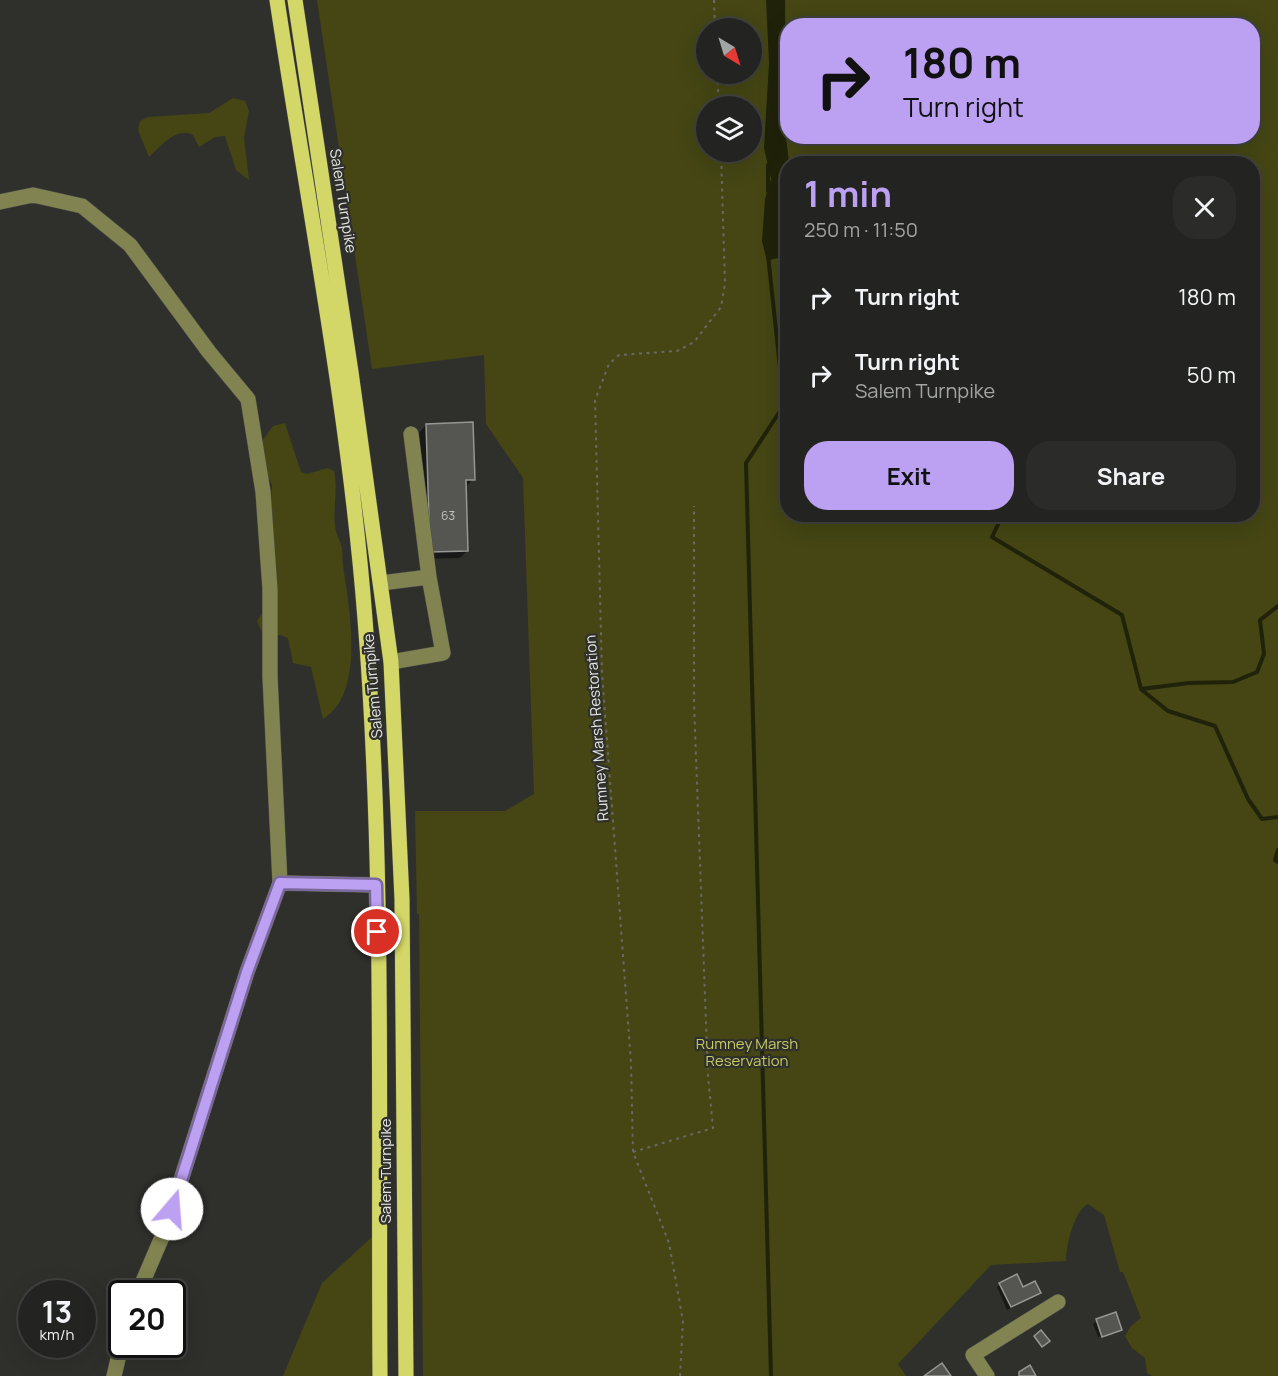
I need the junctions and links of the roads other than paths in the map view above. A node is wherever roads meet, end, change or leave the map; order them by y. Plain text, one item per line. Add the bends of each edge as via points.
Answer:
1 (277, 0) edge
2 (295, 0) edge
3 (0, 202) edge
4 (411, 434) dead end
5 (429, 577) junction
6 (381, 582) junction
7 (391, 662) junction
8 (280, 883) junction
9 (376, 885) junction
10 (144, 1280) edge
11 (1058, 1302) dead end
12 (118, 1358) edge
13 (114, 1376) edge
14 (380, 1376) edge
15 (406, 1376) edge
16 (987, 1376) edge

1 - 9 main road, Salem Turnpike via 353,508 365,615 377,784
2 - 6 main road, Salem Turnpike
3 - 8 street via 33,195 82,206 130,245 248,399 263,492 270,589
4 - 5 street
5 - 6 street
5 - 7 street via 443,653
6 - 7 main road, Salem Turnpike
7 - 15 main road, Salem Turnpike via 402,899
8 - 9 street
8 - 10 street via 247,972 165,1230
9 - 14 main road, Salem Turnpike
11 - 16 street via 973,1355
12 - 13 street

